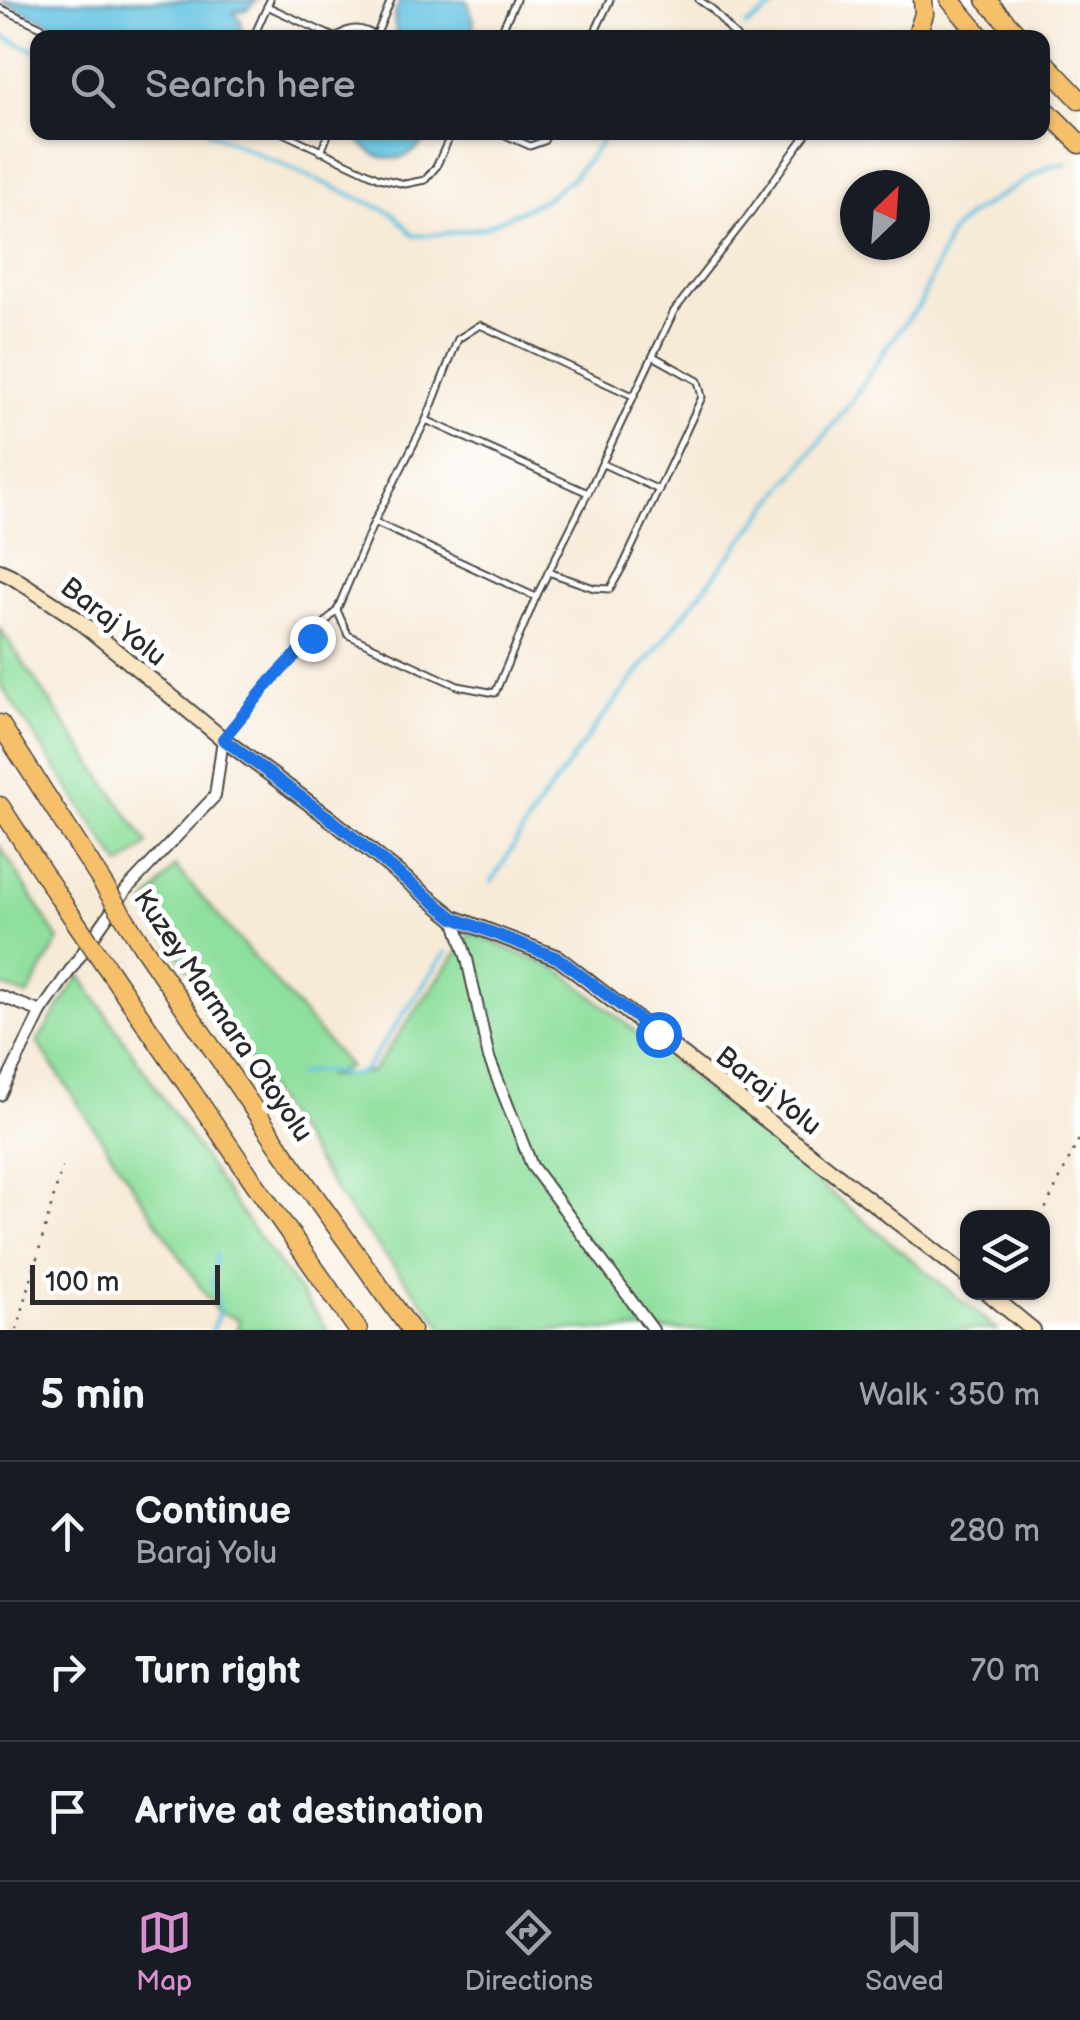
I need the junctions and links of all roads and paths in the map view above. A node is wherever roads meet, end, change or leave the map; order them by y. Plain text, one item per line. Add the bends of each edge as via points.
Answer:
1 (391, 0) edge
2 (516, 0) edge
3 (610, 0) edge
4 (699, 0) edge
5 (923, 0) edge
6 (950, 0) edge
7 (986, 0) edge
8 (268, 3) edge
9 (0, 8) edge
10 (48, 30) edge
11 (256, 30) edge
12 (320, 30) edge
13 (379, 30) edge
14 (502, 30) edge
15 (596, 30) edge
16 (730, 30) edge
17 (919, 30) edge
18 (975, 30) edge
19 (1014, 30) edge
20 (1050, 68) edge
21 (1080, 100) edge
22 (1050, 114) edge
23 (296, 140) edge
24 (326, 140) edge
25 (448, 140) edge
26 (516, 140) edge
27 (544, 140) edge
28 (802, 140) edge
29 (1080, 144) edge
30 (321, 152) junction
31 (653, 356) junction
32 (633, 396) junction
33 (426, 420) junction
34 (602, 464) junction
35 (659, 490) junction
36 (588, 493) junction
37 (374, 522) junction
38 (0, 571) edge
39 (548, 572) junction
40 (536, 597) junction
41 (337, 610) junction
42 (0, 724) edge
43 (223, 739) junction
44 (0, 806) edge
45 (454, 918) junction
46 (0, 996) edge
47 (41, 1012) junction
48 (0, 1095) edge
49 (1080, 1137) edge
50 (62, 1167) dead end
51 (1045, 1210) edge
52 (960, 1272) edge
53 (997, 1300) edge
54 (17, 1330) edge
55 (358, 1330) edge
56 (411, 1330) edge
57 (653, 1330) edge
58 (1034, 1330) edge

1 - 13 lane
2 - 14 lane
3 - 15 lane
4 - 16 lane
5 - 17 highway
6 - 18 highway
7 - 19 highway
8 - 11 lane
8 - 12 lane
9 - 10 lane
20 - 21 highway
22 - 29 highway
23 - 30 lane
24 - 30 lane
25 - 30 lane via 425,180 405,184
26 - 27 lane via 530,146
28 - 31 lane via 674,311
31 - 32 lane
31 - 35 lane via 698,381 702,397
32 - 33 lane via 480,324 458,338
32 - 34 lane
33 - 36 lane
33 - 37 lane
34 - 35 lane
34 - 36 lane
35 - 39 lane via 610,589
36 - 39 lane
37 - 40 lane
37 - 41 lane
38 - 43 street, Baraj Yolu via 77,619
39 - 40 lane
40 - 41 lane via 495,693 458,686 348,636
41 - 43 lane
42 - 56 highway, Kuzey Marmara Otoyolu, bridge via 142,947
43 - 45 street, Baraj Yolu
43 - 47 street via 215,796 126,890
44 - 55 highway, bridge
45 - 52 street, Baraj Yolu via 558,958
45 - 57 street via 489,1058 532,1166
46 - 47 street
47 - 48 street
49 - 51 path
50 - 54 path
53 - 58 street

